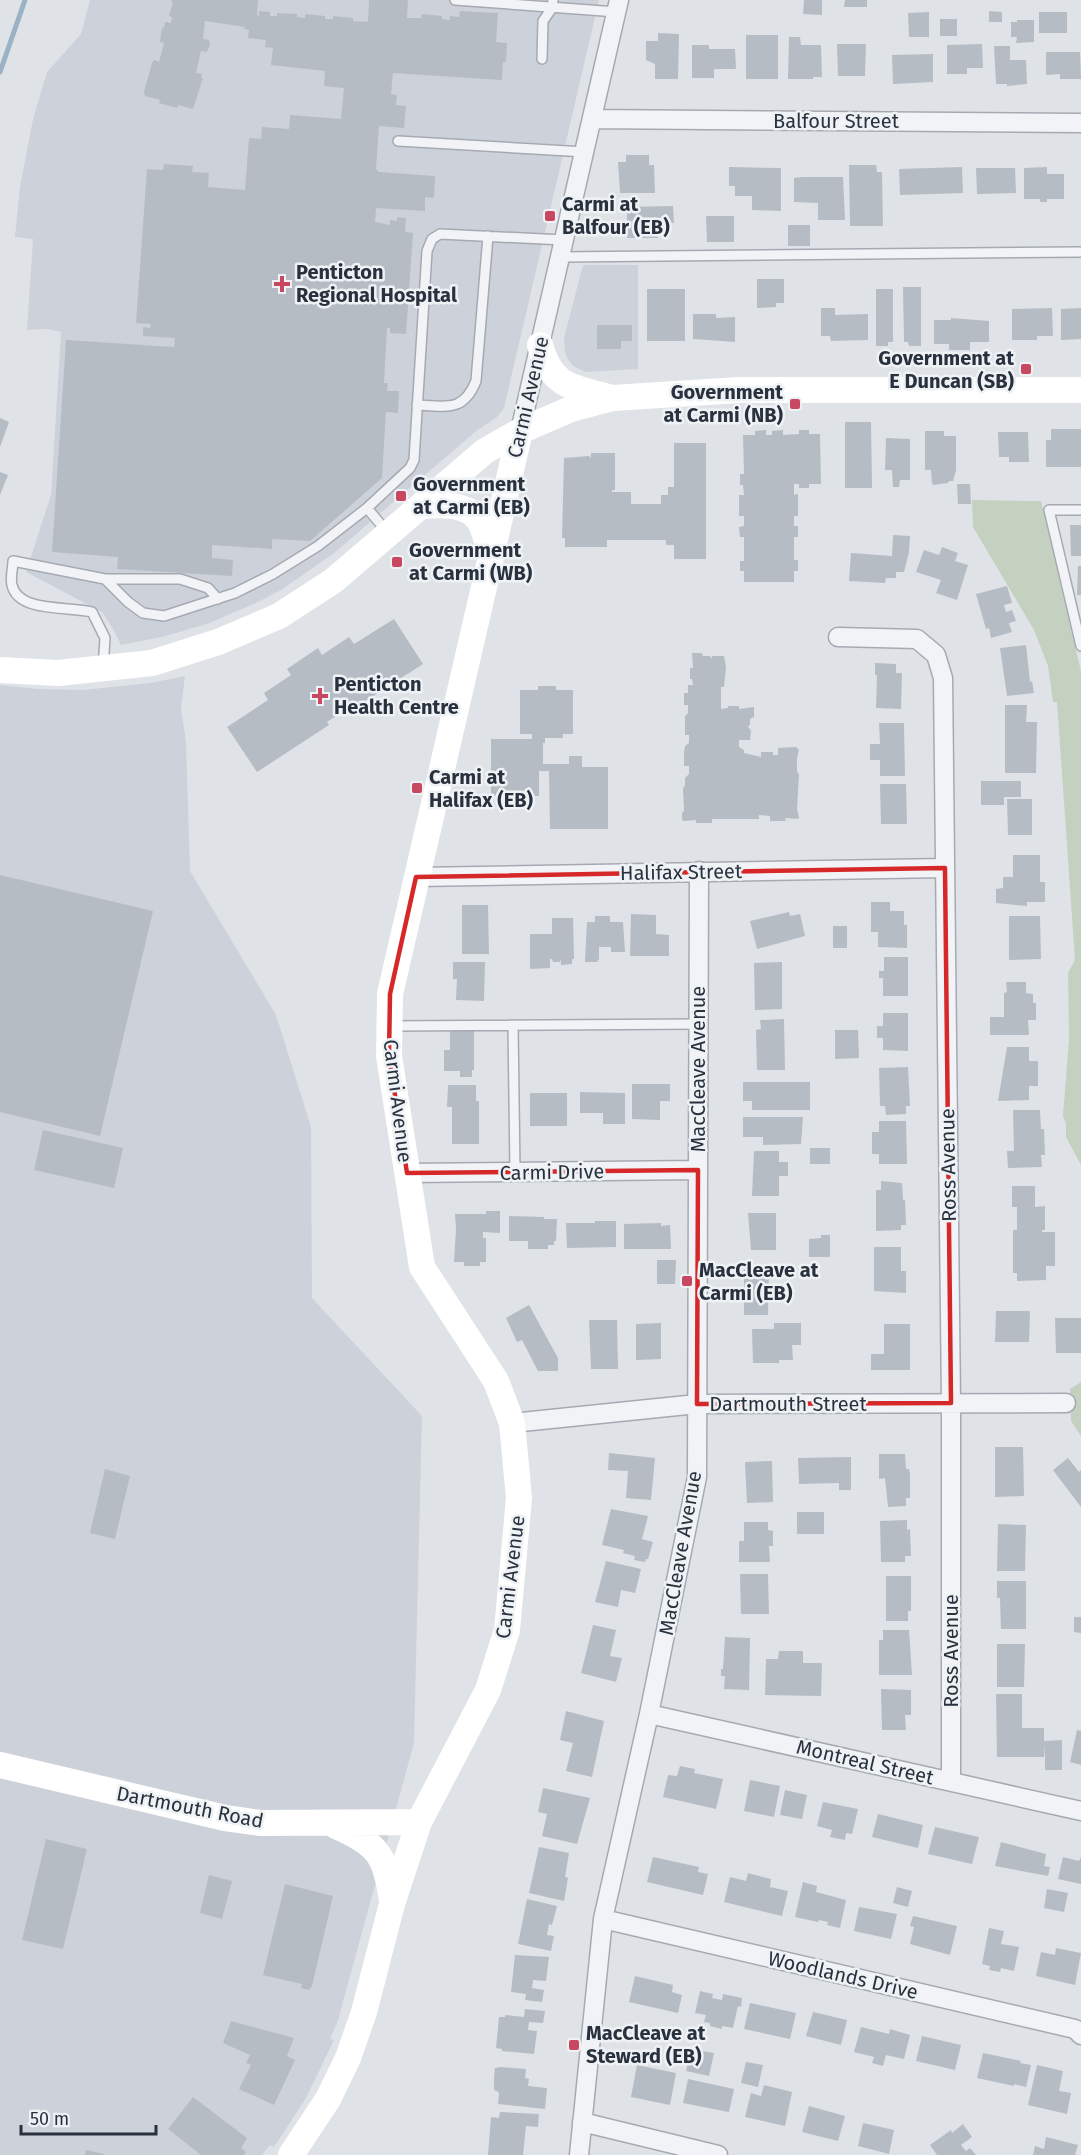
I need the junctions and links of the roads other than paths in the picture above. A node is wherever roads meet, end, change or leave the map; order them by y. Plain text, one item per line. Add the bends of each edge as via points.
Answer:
1 (455, 0) edge
2 (489, 2) edge
3 (552, 4) edge
4 (618, 6) edge
5 (542, 59) dead end
6 (592, 119) junction
7 (1081, 123) edge
8 (398, 141) dead end
9 (585, 152) junction
10 (488, 236) junction
11 (562, 248) junction
12 (1081, 252) edge
13 (540, 345) junction
14 (1081, 390) edge
15 (612, 398) junction
16 (417, 405) junction
17 (520, 430) junction
18 (421, 506) junction
19 (367, 508) junction
20 (1081, 510) edge
21 (388, 534) junction
22 (490, 558) junction
23 (105, 579) junction
24 (218, 599) junction
25 (838, 637) dead end
26 (1081, 646) edge
27 (103, 668) junction
28 (0, 670) edge
29 (945, 868) junction
30 (699, 871) junction
31 (416, 877) junction
32 (698, 1024) junction
33 (513, 1025) junction
34 (389, 1026) junction
35 (698, 1170) junction
36 (516, 1172) junction
37 (407, 1173) junction
38 (951, 1403) junction
39 (1066, 1403) dead end
40 (697, 1404) junction
41 (512, 1423) junction
42 (650, 1714) junction
43 (0, 1765) edge
44 (951, 1781) junction
45 (1081, 1811) edge
46 (419, 1822) junction
47 (330, 1823) junction
48 (392, 1904) junction
49 (603, 1918) junction
50 (1081, 2035) edge
51 (582, 2122) junction
52 (291, 2155) edge
53 (579, 2155) edge
54 (718, 2155) edge

1 - 2 lane
2 - 3 lane
3 - 4 lane
3 - 5 lane via 543,21
4 - 6 street, Carmi Avenue
6 - 7 street, Balfour Street
6 - 9 street, Carmi Avenue
8 - 9 lane
9 - 11 street, Carmi Avenue
10 - 11 lane
10 - 16 lane via 476,381 471,393 461,404
10 - 16 lane via 440,234 429,245
11 - 12 lane
11 - 13 street, Carmi Avenue
13 - 15 street via 544,361 565,385
13 - 17 street, Carmi Avenue
14 - 15 street via 739,390
15 - 17 street via 571,409
16 - 19 lane via 414,460
17 - 18 street via 485,451
17 - 22 street, Carmi Avenue
18 - 21 street
18 - 22 street via 447,505 474,514 481,523
19 - 21 lane
19 - 24 lane via 273,574
20 - 26 lane via 1049,510
21 - 27 street via 333,581 279,616 218,642 152,663
22 - 31 street, Carmi Avenue
23 - 24 lane via 180,579 208,588
23 - 24 lane via 143,613 164,616
23 - 27 lane via 13,561 12,585 20,599 30,604 92,612 105,638
25 - 29 street, Ross Avenue via 917,639 936,655 943,678
27 - 28 street via 58,673
29 - 30 street, Halifax Street
29 - 38 street, Ross Avenue
30 - 31 street, Halifax Street
30 - 32 street, MacCleave Avenue
31 - 34 street, Carmi Avenue via 390,994
32 - 33 lane
32 - 35 street, MacCleave Avenue
33 - 34 lane
33 - 36 lane
34 - 37 street, Carmi Avenue via 389,1056
35 - 36 street, Carmi Drive
35 - 40 street, MacCleave Avenue
36 - 37 street, Carmi Drive
37 - 41 street, Carmi Avenue via 422,1267 496,1381
38 - 39 street, Dartmouth Street
38 - 40 street, Dartmouth Street
38 - 44 street, Ross Avenue
40 - 41 street, Dartmouth Street
40 - 42 street, MacCleave Avenue via 697,1477
41 - 46 street, Carmi Avenue via 519,1498 507,1630 488,1690
42 - 44 street, Montreal Street
42 - 49 street, MacCleave Avenue
43 - 47 street, Dartmouth Road via 225,1818 261,1823
44 - 45 street, Montreal Street
46 - 47 street, Dartmouth Road
46 - 48 street, Carmi Avenue
47 - 48 street via 359,1836 380,1856
48 - 52 street, Carmi Avenue via 348,2058 328,2099
49 - 50 street, Woodlands Drive via 1075,2029
49 - 51 street, MacCleave Avenue
51 - 53 street, MacCleave Avenue
51 - 54 street

